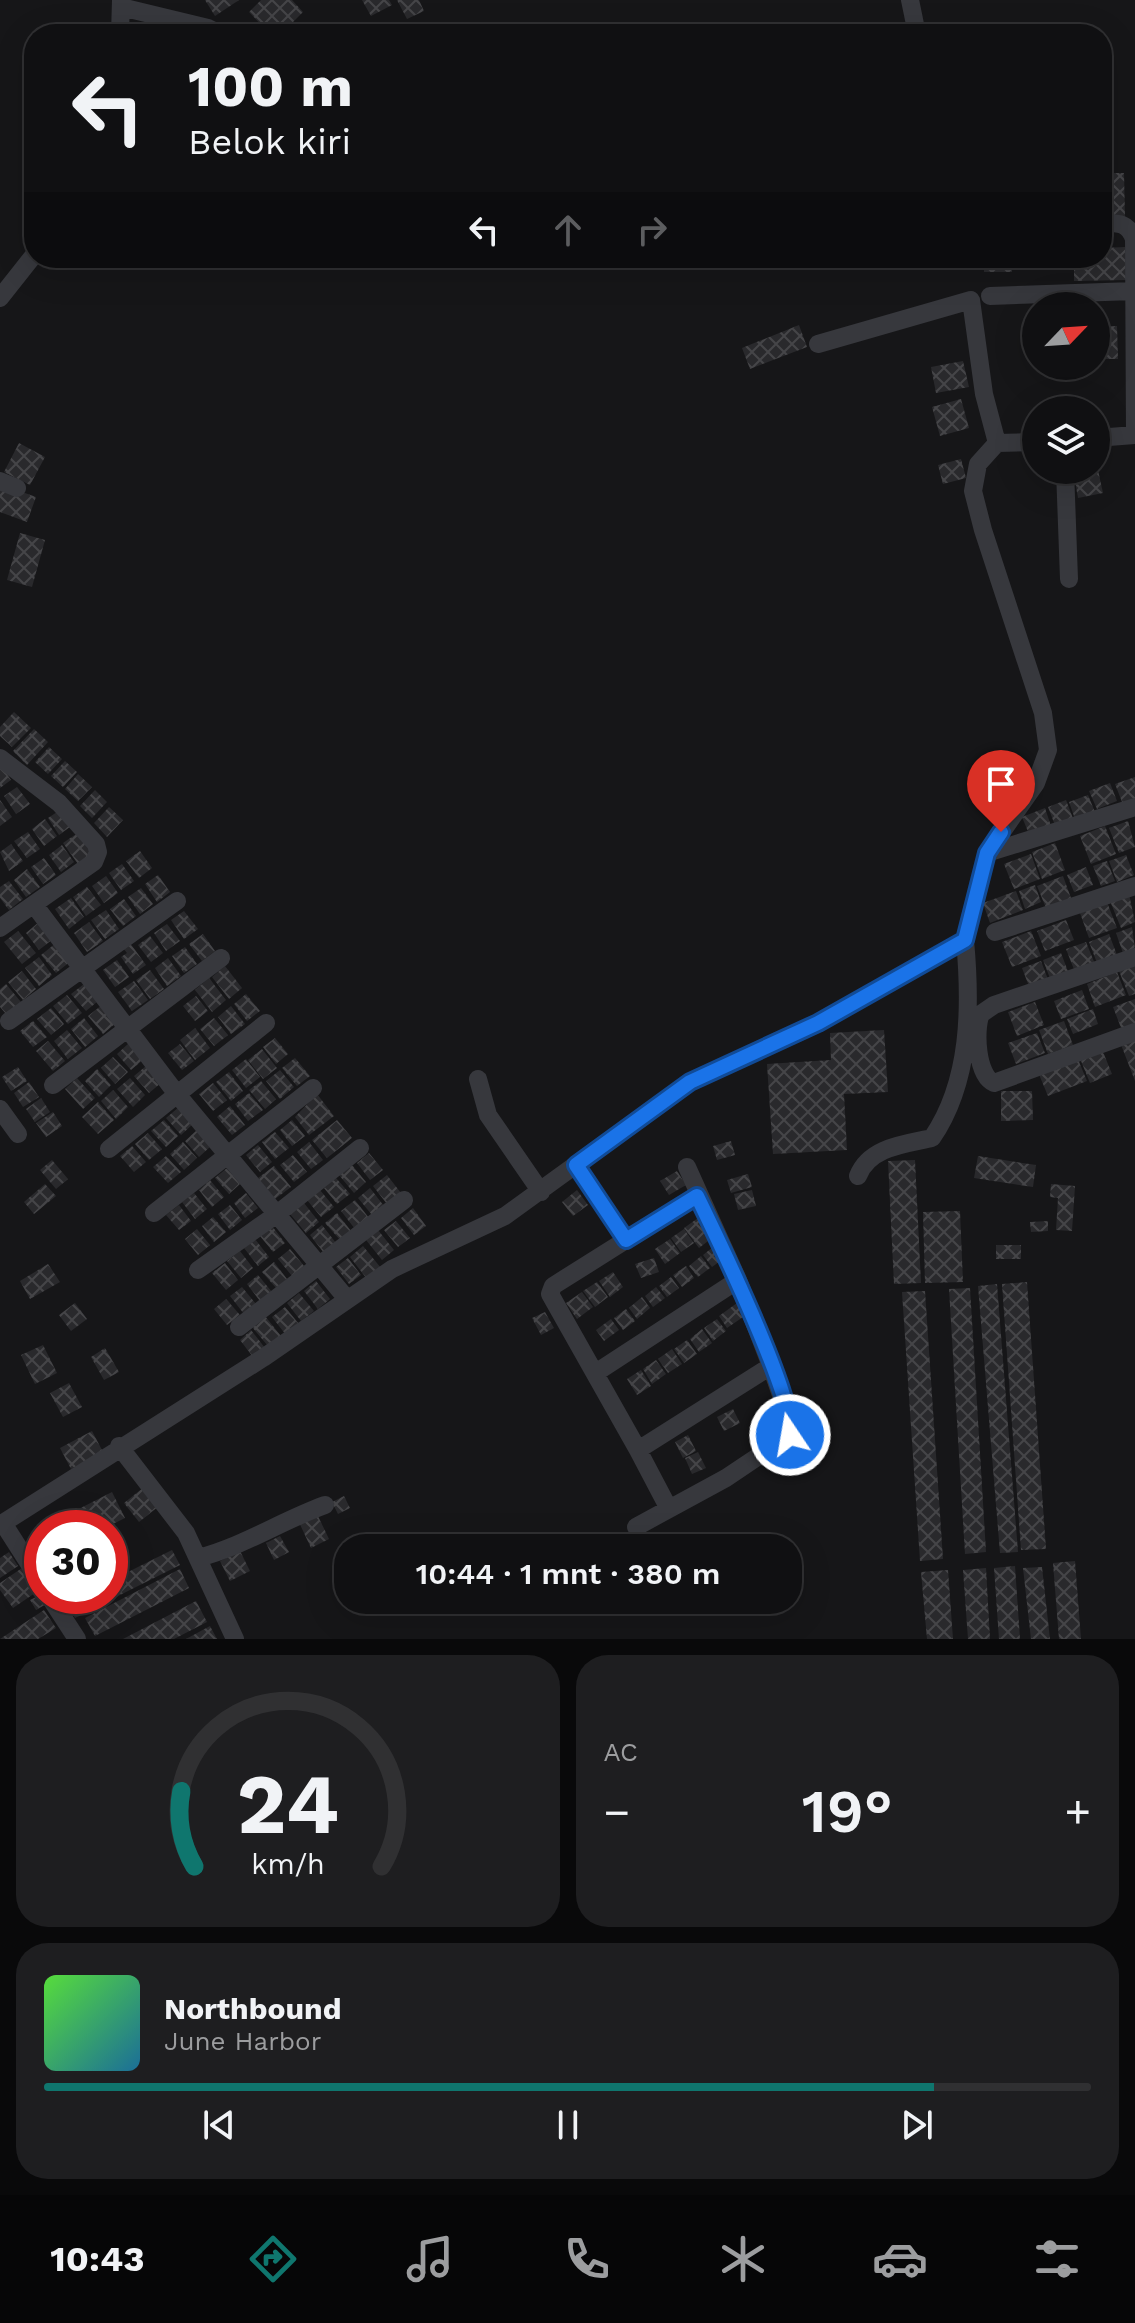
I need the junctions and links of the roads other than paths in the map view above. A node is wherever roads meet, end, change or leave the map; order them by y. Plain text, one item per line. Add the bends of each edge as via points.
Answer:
1 (910, 0) edge
2 (121, 4) edge
3 (120, 24) edge
4 (187, 24) edge
5 (915, 24) edge
6 (1112, 223) edge
7 (24, 268) edge
8 (1134, 291) edge
9 (990, 296) dead end
10 (0, 298) edge
11 (818, 344) dead end
12 (1135, 435) edge
13 (1110, 437) edge
14 (1022, 442) edge
15 (997, 443) junction
16 (1066, 484) edge
17 (1069, 579) dead end
18 (0, 758) edge
19 (1135, 807) edge
20 (987, 853) junction
21 (1135, 886) edge
22 (177, 901) dead end
23 (35, 906) junction
24 (0, 928) edge
25 (995, 932) dead end
26 (965, 940) junction
27 (1135, 957) edge
28 (221, 958) dead end
29 (83, 971) junction
30 (9, 1021) dead end
31 (266, 1023) dead end
32 (130, 1030) junction
33 (1135, 1032) edge
34 (478, 1079) dead end
35 (53, 1085) dead end
36 (313, 1088) dead end
37 (176, 1093) junction
38 (0, 1109) edge
39 (18, 1134) dead end
40 (360, 1148) dead end
41 (109, 1149) dead end
42 (228, 1156) junction
43 (576, 1165) junction
44 (687, 1167) dead end
45 (858, 1176) dead end
46 (541, 1192) junction
47 (697, 1196) junction
48 (404, 1200) dead end
49 (154, 1213) dead end
50 (277, 1214) junction
51 (626, 1240) junction
52 (321, 1267) junction
53 (198, 1270) dead end
54 (738, 1280) junction
55 (347, 1299) junction
56 (239, 1327) dead end
57 (771, 1366) junction
58 (597, 1372) junction
59 (119, 1446) junction
60 (638, 1450) junction
61 (325, 1505) dead end
62 (669, 1509) junction
63 (2, 1524) edge
64 (636, 1527) dead end
65 (24, 1557) edge
66 (198, 1558) junction
67 (57, 1614) edge
68 (67, 1635) edge
69 (235, 1639) edge

1 - 5 street
2 - 3 street
2 - 4 street
6 - 8 street via 1131,229
7 - 10 street
8 - 9 street
8 - 12 street
11 - 15 street via 971,300 984,394
12 - 13 street
14 - 15 street
15 - 20 street via 978,464 973,491 1043,713 1048,750 1036,783
16 - 17 street
18 - 23 street via 59,803 98,848 94,862
19 - 20 street
20 - 26 street
21 - 25 street
22 - 29 street
23 - 24 street
23 - 29 street
26 - 43 street via 818,1023 690,1082
26 - 45 street via 970,1002 951,1106 932,1138 872,1156
27 - 33 street via 994,1005 981,1014 977,1026 983,1072 994,1083
28 - 32 street
29 - 30 street
29 - 32 street
31 - 37 street
32 - 35 street
32 - 37 street
34 - 46 street via 494,1127
36 - 42 street
37 - 41 street
37 - 42 street
38 - 39 street
40 - 50 street
42 - 49 street
42 - 50 street
43 - 46 street
43 - 51 street
44 - 47 street
46 - 55 street via 476,1231 392,1269
47 - 51 street
47 - 54 street
48 - 52 street
50 - 52 street
50 - 53 street
51 - 58 street via 553,1286 550,1294
52 - 55 street
52 - 56 street
54 - 57 street
54 - 58 street
55 - 59 street via 263,1358
57 - 60 street
57 - 62 street via 790,1435
58 - 60 street
59 - 63 street
59 - 66 street via 186,1533
60 - 62 street
61 - 66 street via 231,1549
62 - 64 street
63 - 65 street
66 - 69 street
67 - 68 street

